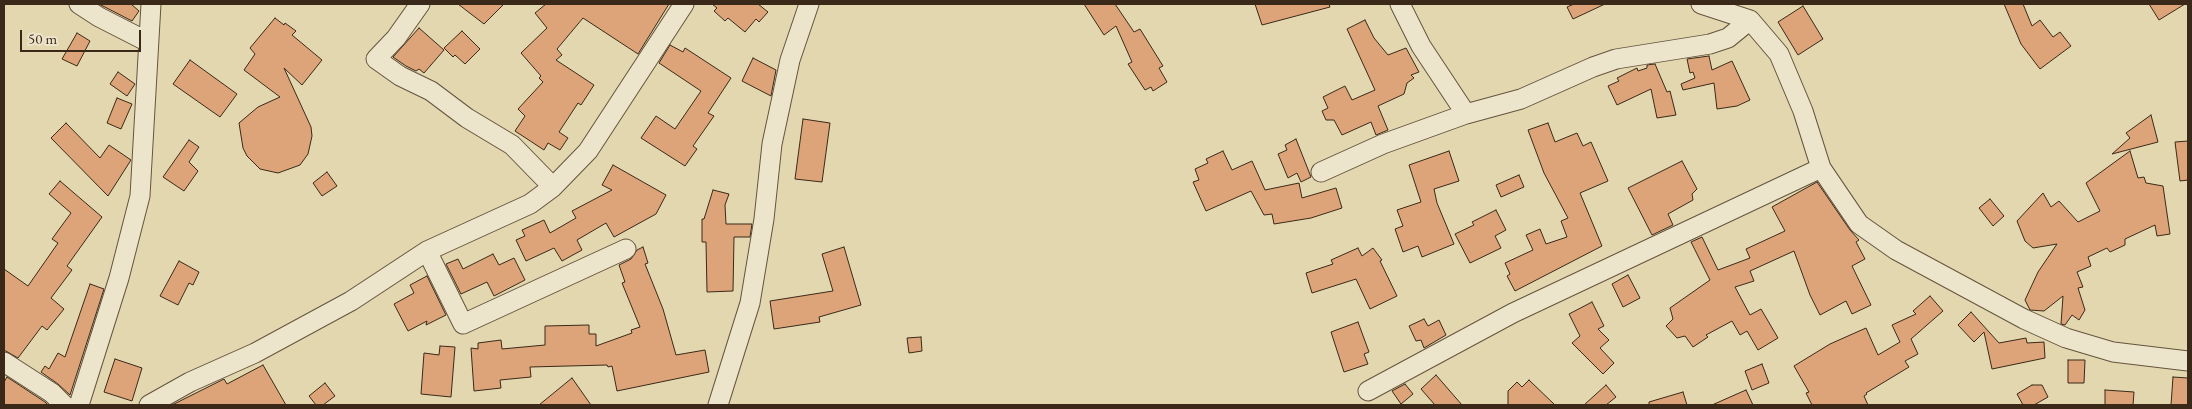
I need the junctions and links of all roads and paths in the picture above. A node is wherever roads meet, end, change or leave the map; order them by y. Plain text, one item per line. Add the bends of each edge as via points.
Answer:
1 (79, 4) edge
2 (150, 4) edge
3 (420, 4) edge
4 (684, 4) edge
5 (808, 4) edge
6 (1400, 4) edge
7 (1702, 4) edge
8 (1750, 20) junction
9 (148, 42) junction
10 (1466, 114) junction
11 (1821, 168) junction
12 (1320, 172) dead end
13 (553, 187) junction
14 (626, 249) dead end
15 (427, 251) junction
16 (2188, 361) edge
17 (4, 362) edge
18 (1368, 391) dead end
19 (64, 405) edge
20 (79, 405) edge
21 (149, 405) edge
22 (718, 405) edge

1 - 9 street
2 - 9 street
3 - 13 street via 376,59 512,145
4 - 13 street via 588,151
5 - 22 street via 790,60 772,144 750,303
6 - 10 street via 1421,46
7 - 8 street
8 - 10 street via 1728,38 1710,44 1616,59 1521,99
8 - 11 street via 1778,54 1803,111
9 - 20 street via 140,196 119,278
10 - 12 street
11 - 16 street via 1859,224 1896,250 2024,319 2066,338 2113,352
11 - 18 street via 1513,313
13 - 15 street via 530,204
14 - 15 street via 463,324
15 - 21 street via 351,301
17 - 19 street via 52,392

